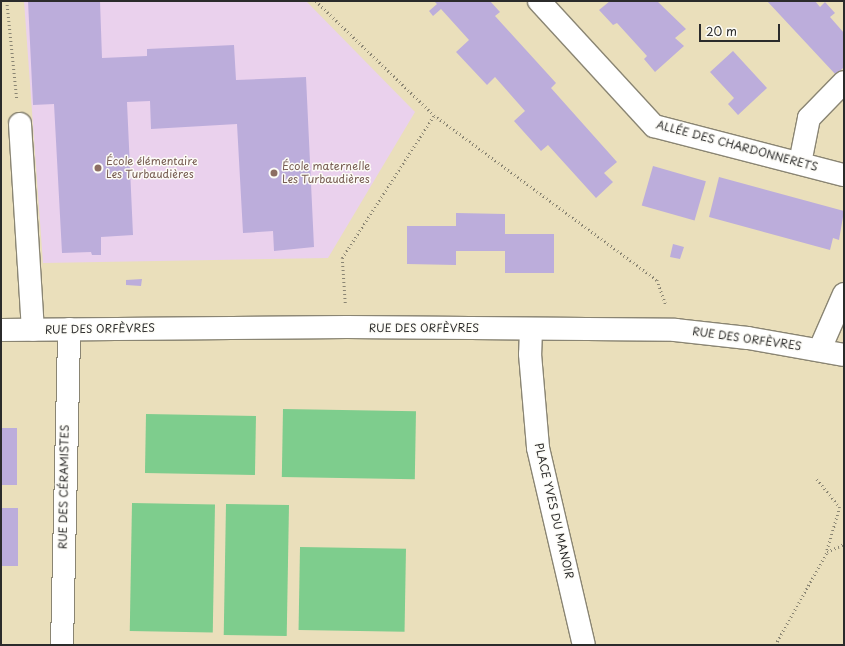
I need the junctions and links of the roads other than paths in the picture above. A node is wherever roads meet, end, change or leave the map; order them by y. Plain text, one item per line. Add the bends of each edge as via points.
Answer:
1 (539, 1) edge
2 (844, 82) edge
3 (20, 124) road end
4 (800, 163) junction
5 (844, 175) edge
6 (844, 294) edge
7 (69, 329) junction
8 (531, 329) junction
9 (1, 330) edge
10 (33, 330) junction
11 (820, 349) junction
12 (844, 355) edge
13 (62, 645) edge
14 (584, 645) edge

1 - 4 street, ALLÉE DES CHARDONNERETS via 654,126
2 - 4 street via 809,118
3 - 10 street
4 - 5 street, ALLÉE DES CHARDONNERETS
6 - 11 street
7 - 8 street, RUE DES ORFÈVRES
7 - 10 street, RUE DES ORFÈVRES
7 - 13 street, RUE DES CÉRAMISTES
8 - 11 street, RUE DES ORFÈVRES via 675,330
8 - 14 street, PLACE YVES DU MANOIR via 530,354 538,448
9 - 10 street, RUE DES ORFÈVRES
11 - 12 street, RUE DES ORFÈVRES

